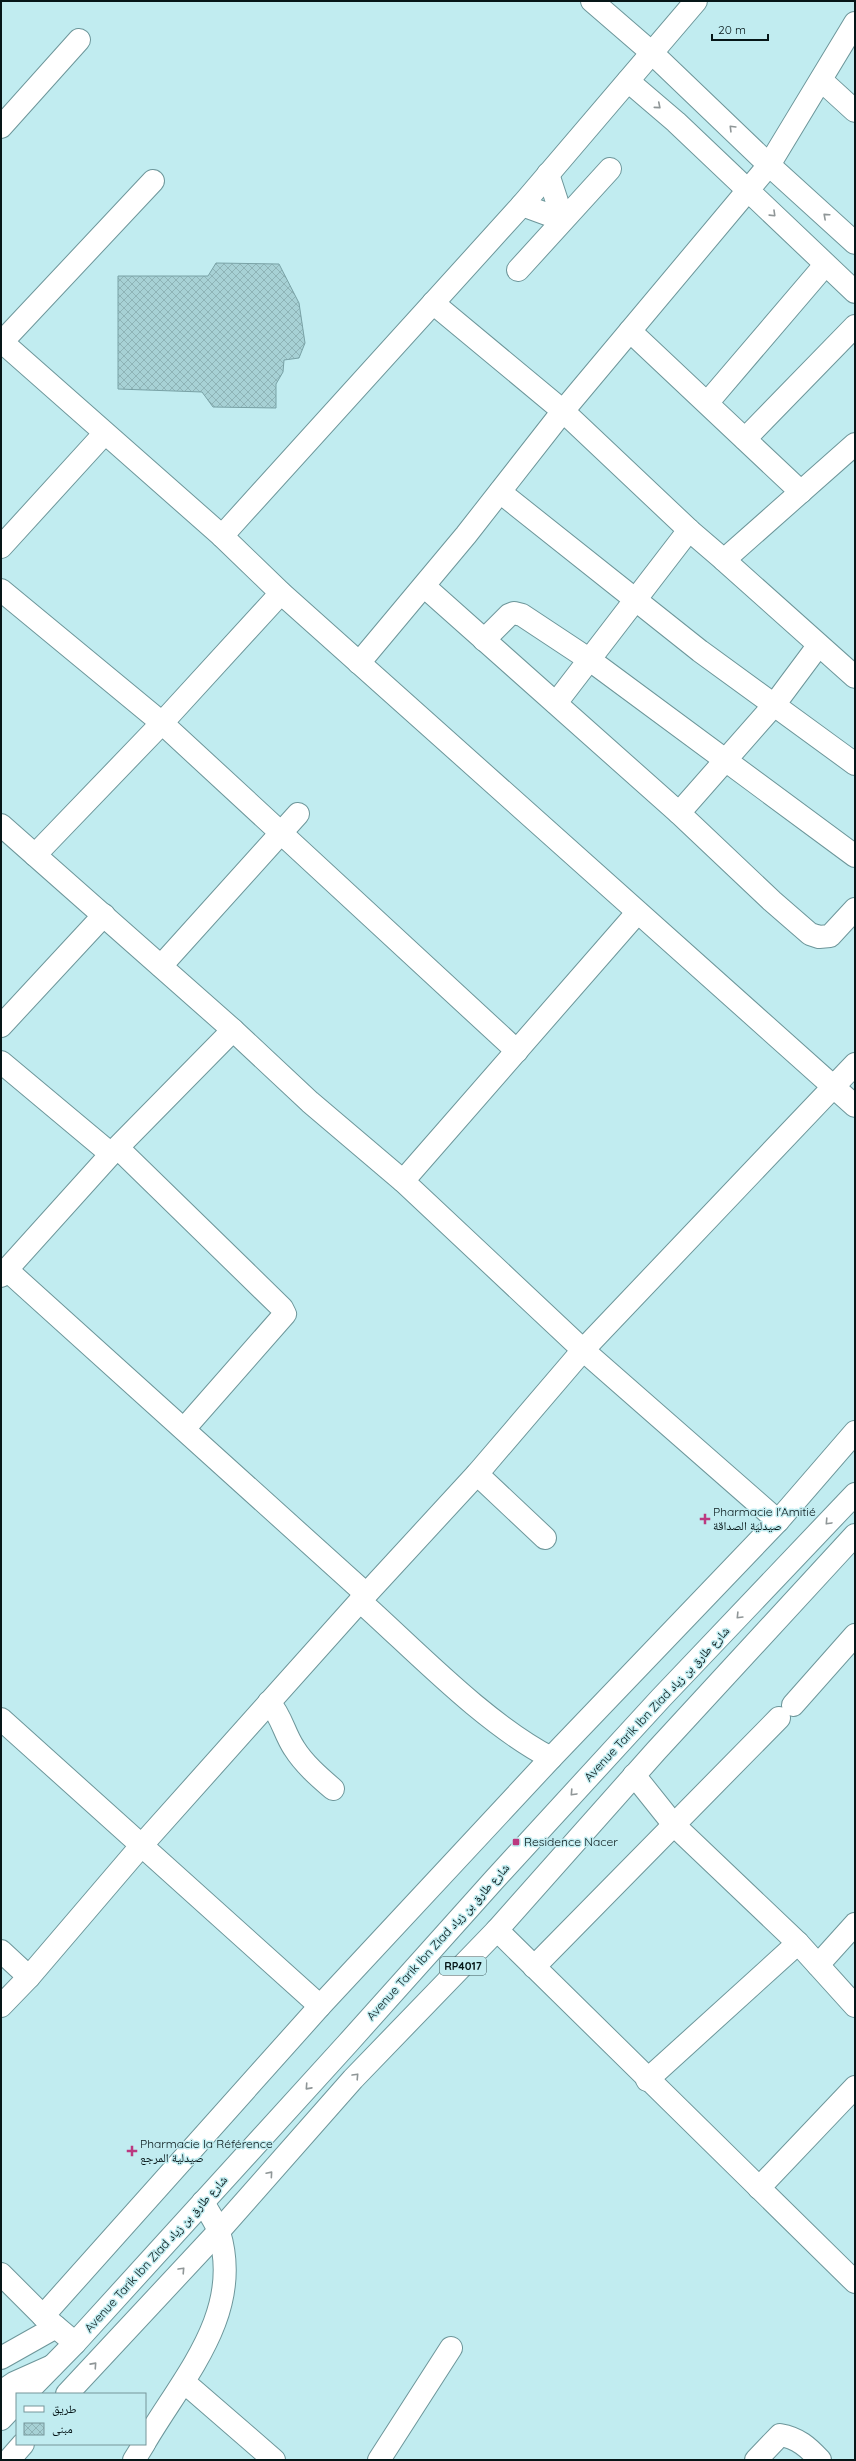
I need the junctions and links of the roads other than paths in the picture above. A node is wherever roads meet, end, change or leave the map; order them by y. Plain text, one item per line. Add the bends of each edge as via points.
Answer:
1 (592, 1) edge
2 (696, 1) edge
3 (855, 23) edge
4 (79, 40) dead end
5 (651, 52) junction
6 (821, 80) junction
7 (628, 82) junction
8 (855, 111) edge
9 (1, 127) edge
10 (769, 165) junction
11 (610, 169) dead end
12 (548, 174) junction
13 (152, 181) dead end
14 (749, 191) junction
15 (522, 205) junction
16 (562, 220) junction
17 (855, 243) edge
18 (825, 265) junction
19 (518, 270) dead end
20 (855, 292) edge
21 (433, 303) junction
22 (855, 326) edge
23 (630, 331) junction
24 (2, 341) edge
25 (708, 402) junction
26 (563, 411) junction
27 (104, 434) junction
28 (745, 439) junction
29 (855, 444) edge
30 (500, 492) junction
31 (801, 492) junction
32 (689, 530) junction
33 (222, 536) junction
34 (1, 547) edge
35 (724, 560) junction
36 (424, 587) junction
37 (1, 590) edge
38 (281, 593) junction
39 (636, 601) junction
40 (484, 640) junction
41 (818, 646) junction
42 (590, 660) junction
43 (359, 663) junction
44 (855, 677) edge
45 (556, 704) junction
46 (774, 705) junction
47 (162, 723) junction
48 (727, 760) junction
49 (855, 764) edge
50 (679, 813) junction
51 (298, 814) dead end
52 (1, 825) edge
53 (280, 833) junction
54 (36, 855) junction
55 (855, 856) edge
56 (855, 908) edge
57 (637, 913) junction
58 (104, 915) junction
59 (161, 966) junction
60 (1, 1026) edge
61 (233, 1030) junction
62 (517, 1051) junction
63 (1, 1062) edge
64 (855, 1064) edge
65 (833, 1086) junction
66 (855, 1106) edge
67 (115, 1152) junction
68 (403, 1181) junction
69 (4, 1273) edge
70 (583, 1350) junction
71 (184, 1430) junction
72 (855, 1432) edge
73 (477, 1474) junction
74 (855, 1494) edge
75 (778, 1521) junction
76 (855, 1535) edge
77 (545, 1538) dead end
78 (363, 1597) junction
79 (855, 1635) edge
80 (270, 1702) junction
81 (1, 1719) edge
82 (551, 1758) junction
83 (634, 1775) junction
84 (333, 1789) dead end
85 (674, 1825) junction
86 (141, 1846) junction
87 (855, 1924) edge
88 (497, 1930) junction
89 (798, 1943) junction
90 (1, 1951) edge
91 (818, 1965) junction
92 (534, 1966) junction
93 (29, 1977) junction
94 (1, 2006) edge
95 (320, 2006) junction
96 (855, 2006) edge
97 (648, 2080) junction
98 (855, 2086) edge
99 (760, 2188) junction
100 (203, 2202) junction
101 (219, 2231) junction
102 (1, 2274) edge
103 (855, 2282) edge
104 (50, 2322) junction
105 (75, 2343) junction
106 (451, 2348) dead end
107 (1, 2358) edge
108 (52, 2366) junction
109 (184, 2382) junction
110 (1, 2392) edge
111 (26, 2393) edge
112 (69, 2393) edge
113 (16, 2403) edge
114 (1, 2419) edge
115 (146, 2440) edge
116 (22, 2445) edge
117 (143, 2445) edge
118 (9, 2460) edge
119 (134, 2460) edge
120 (274, 2460) edge
121 (379, 2460) edge
122 (756, 2460) edge
123 (820, 2460) edge

1 - 5 street
2 - 5 street
3 - 6 street
4 - 9 street
5 - 7 street
10 -> 5 street
6 - 8 street
6 - 10 street
7 - 12 street
7 -> 14 street via 676,122
10 - 14 street
17 -> 10 street
11 - 16 street
12 - 15 street
12 - 16 street
13 - 24 street
14 -> 18 street
14 - 23 street
15 - 16 street
15 - 21 street
16 - 19 street
18 - 20 street
18 - 25 street
21 - 26 street
21 - 33 street
22 - 28 street
23 - 25 street
23 - 26 street
24 - 27 street
25 - 28 street
26 - 30 street
26 - 32 street
27 - 33 street
27 - 34 street
28 - 31 street
29 - 31 street
30 - 36 street
30 - 39 street
31 - 35 street
32 - 35 street
32 - 39 street
33 - 38 street
35 - 41 street
36 - 40 street
36 - 43 street
37 - 47 street
38 - 43 street
38 - 47 street
39 - 42 street
39 - 46 street
40 - 42 street via 509,615 517,613
40 - 45 street
41 - 44 street
41 - 46 street
42 - 45 street
42 - 48 street
43 - 57 street
45 - 50 street
46 - 48 street
46 - 49 street
47 - 53 street
47 - 54 street
48 - 50 street
48 - 55 street
50 - 56 street via 810,934 830,936
51 - 53 street
52 - 54 street
53 - 59 street
53 - 62 street
54 - 58 street
57 - 62 street
57 - 65 street
58 - 59 street
58 - 60 street
59 - 61 street
61 - 67 street
61 - 68 street via 310,1102
62 - 68 street
63 - 67 street
64 - 65 street
65 - 66 street
65 - 70 street
67 - 69 street
67 - 71 street via 282,1308 285,1314
68 - 70 street
69 - 71 street
70 - 73 street
70 - 75 street
71 - 78 street
72 - 75 street
73 - 77 street
73 - 78 street
74 -> 100 street, Avenue Tarik Ibn Ziad شارع طارق بن زياد / RP4017 via 661,1698
75 - 82 street
76 - 83 street, RP4017
78 - 80 street
78 - 82 street via 470,1699 536,1750
79 - 85 street via 786,1711
80 - 84 street via 279,1714 295,1750
80 - 86 street
81 - 86 street
82 - 95 street
83 - 85 street
83 - 88 street, RP4017
85 - 89 street
85 - 92 street
86 - 93 street
86 - 95 street
87 - 91 street
88 - 92 street
101 -> 88 street, RP4017 via 353,2079
89 - 91 street
89 - 97 street
90 - 93 street
91 - 96 street
92 - 97 street
93 - 94 street
95 - 104 street
97 - 99 street
98 - 99 street
99 - 103 street
100 - 101 street
100 - 105 street, Avenue Tarik Ibn Ziad شارع طارق بن زياد / RP4017
101 - 109 street via 225,2264 225,2285 220,2311
112 -> 101 street, RP4017
102 - 104 street
104 - 105 street
104 - 107 street
105 - 108 street, Avenue Tarik Ibn Ziad شارع طارق بن زياد / RP4017
106 - 121 street
108 - 110 street via 14,2383
108 - 111 street, Avenue Tarik Ibn Ziad شارع طارق بن زياد / RP4017
109 - 115 street
109 - 120 street
113 - 114 street
116 - 118 street
117 - 119 street
122 - 123 street via 780,2435 794,2437

